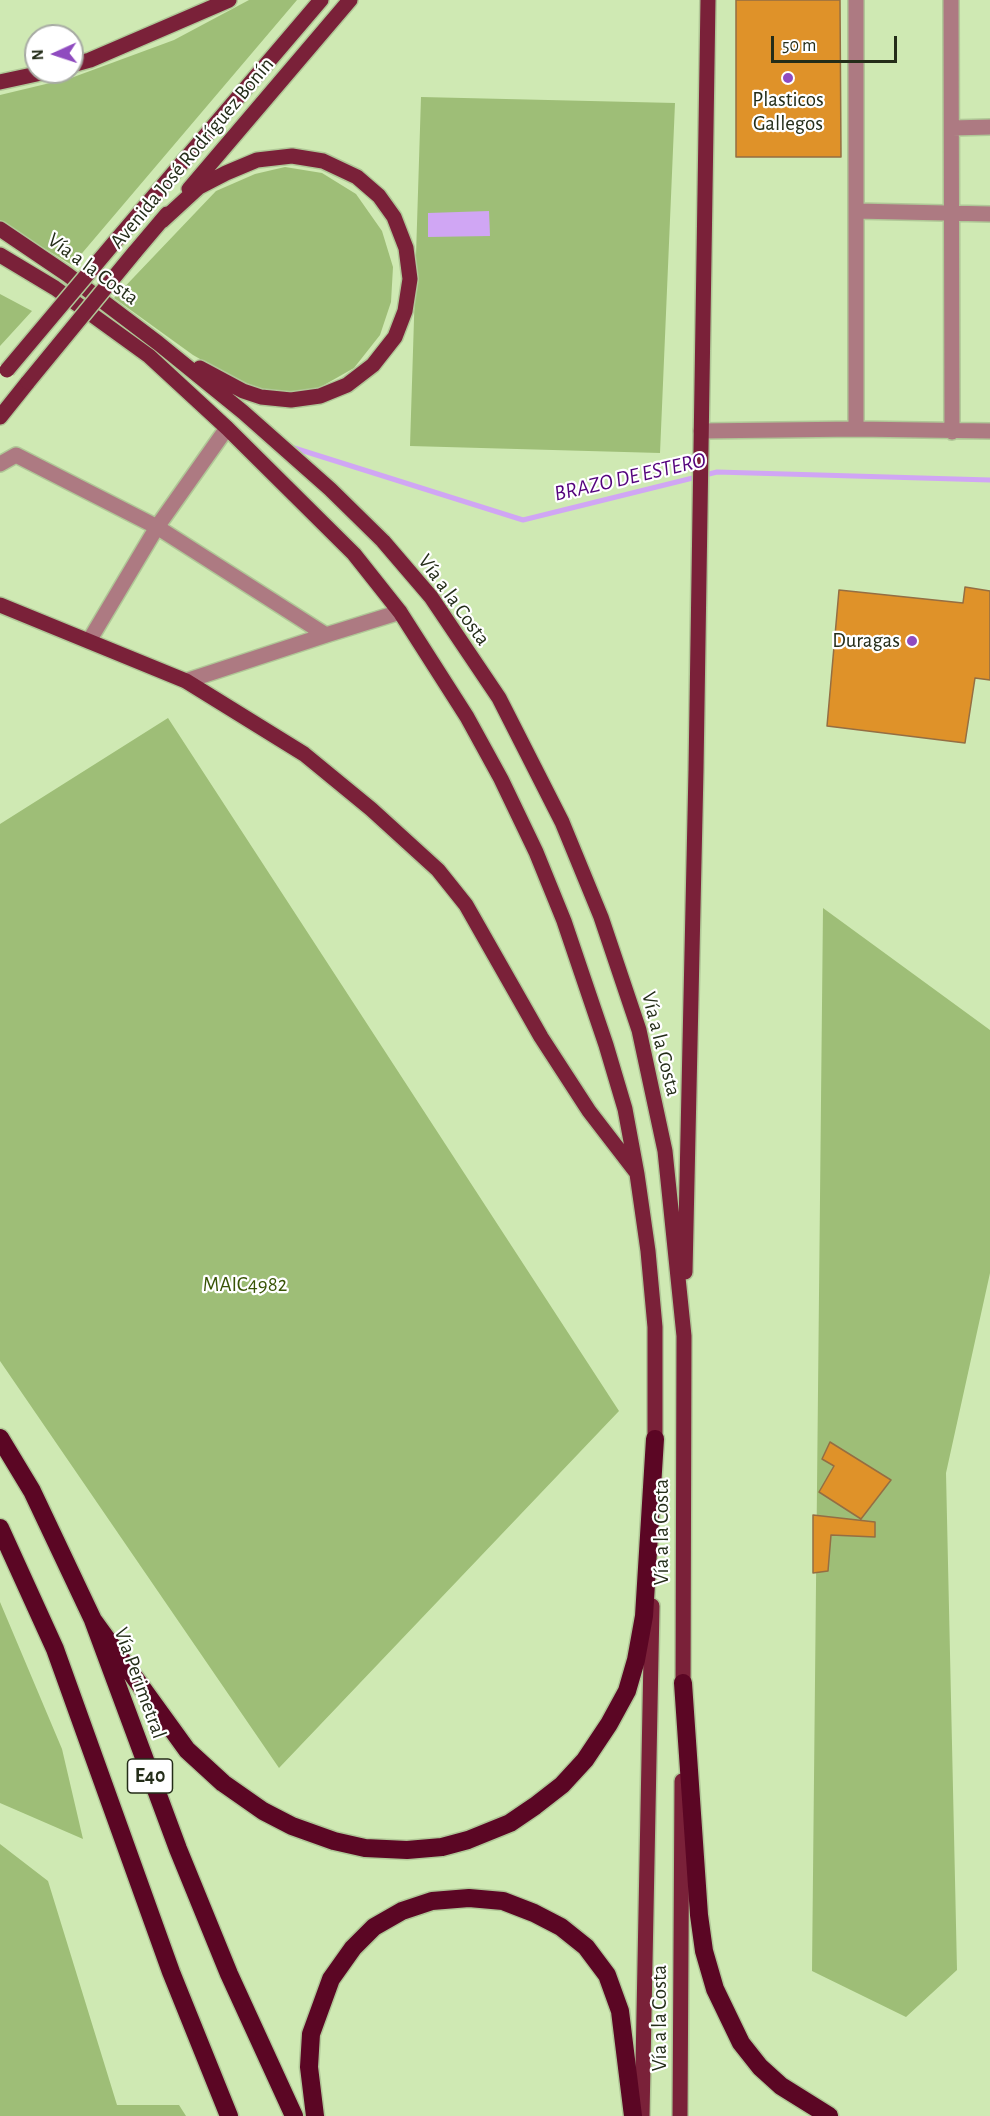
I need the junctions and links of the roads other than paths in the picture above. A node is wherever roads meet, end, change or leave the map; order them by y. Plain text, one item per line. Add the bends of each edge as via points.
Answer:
1 (229, 0) edge
2 (321, 0) edge
3 (350, 0) edge
4 (708, 0) edge
5 (856, 0) edge
6 (951, 0) edge
7 (84, 62) edge
8 (24, 77) edge
9 (0, 82) edge
10 (952, 128) junction
11 (990, 128) edge
12 (856, 211) junction
13 (951, 213) junction
14 (990, 214) edge
15 (162, 221) junction
16 (0, 229) edge
17 (0, 255) edge
18 (158, 343) junction
19 (4, 373) edge
20 (0, 417) edge
21 (227, 428) junction
22 (856, 429) junction
23 (701, 431) junction
24 (990, 431) edge
25 (952, 432) junction
26 (0, 464) edge
27 (157, 527) junction
28 (0, 605) edge
29 (400, 612) junction
30 (326, 635) junction
31 (89, 641) junction
32 (186, 681) junction
33 (637, 1174) junction
34 (684, 1336) junction
35 (0, 1438) edge
36 (655, 1439) junction
37 (0, 1528) edge
38 (93, 1620) junction
39 (683, 1683) junction
40 (229, 2116) edge
41 (294, 2116) edge
42 (315, 2116) edge
43 (633, 2116) edge
44 (642, 2116) edge
45 (680, 2116) edge
46 (829, 2116) edge

1 - 7 main road
2 - 19 main road, Avenida José Rodríguez Bonín, bridge
3 - 15 main road, Avenida José Rodríguez Bonín
4 - 23 main road
5 - 12 street
6 - 10 street
8 - 9 main road
10 - 11 street
10 - 13 street
12 - 13 street
12 - 22 street
13 - 14 street
13 - 25 street
15 - 18 main road via 199,187 257,160 292,156 323,161 357,177 379,196 394,217 406,248 410,279 405,312 395,337 381,356 347,385 320,396 291,400 252,394
15 - 20 main road, Avenida José Rodríguez Bonín, bridge
16 - 18 main road, Vía a la Costa
17 - 21 main road, Vía a la Costa via 55,288 149,356
18 - 34 main road, Vía a la Costa via 243,412 383,542 431,597 499,698 562,822 601,917 639,1030 664,1151
21 - 27 street
21 - 29 main road, Vía a la Costa via 354,554
22 - 23 street
22 - 25 street
23 - 34 main road
24 - 25 street
26 - 27 street via 16,455
27 - 30 street
27 - 31 street
28 - 31 main road
29 - 30 street
29 - 33 main road, Vía a la Costa via 467,717 536,852 606,1045 625,1109
30 - 32 street
31 - 32 main road
32 - 33 main road via 304,754 438,870 466,905 541,1037 589,1111
33 - 36 main road, Vía a la Costa via 655,1327
34 - 39 main road, Vía a la Costa
35 - 38 highway, Vía Perimetral / E40 via 32,1491
36 - 38 highway via 644,1616 627,1691 585,1760 562,1785 510,1823 468,1840 407,1850 365,1848 292,1826 263,1811 223,1783 187,1750
36 - 44 main road, Vía a la Costa
37 - 40 highway, E40 via 55,1649 171,1972
38 - 41 highway, Vía Perimetral / E40 via 186,1870
39 - 45 main road, Vía a la Costa
39 - 46 highway via 699,1915 715,1989 741,2043 760,2067 781,2086
42 - 43 highway via 309,2067 311,2034 331,1979 353,1948 374,1928 402,1911 432,1901 469,1898 503,1901 534,1913 561,1927 586,1947 607,1975 621,2011

